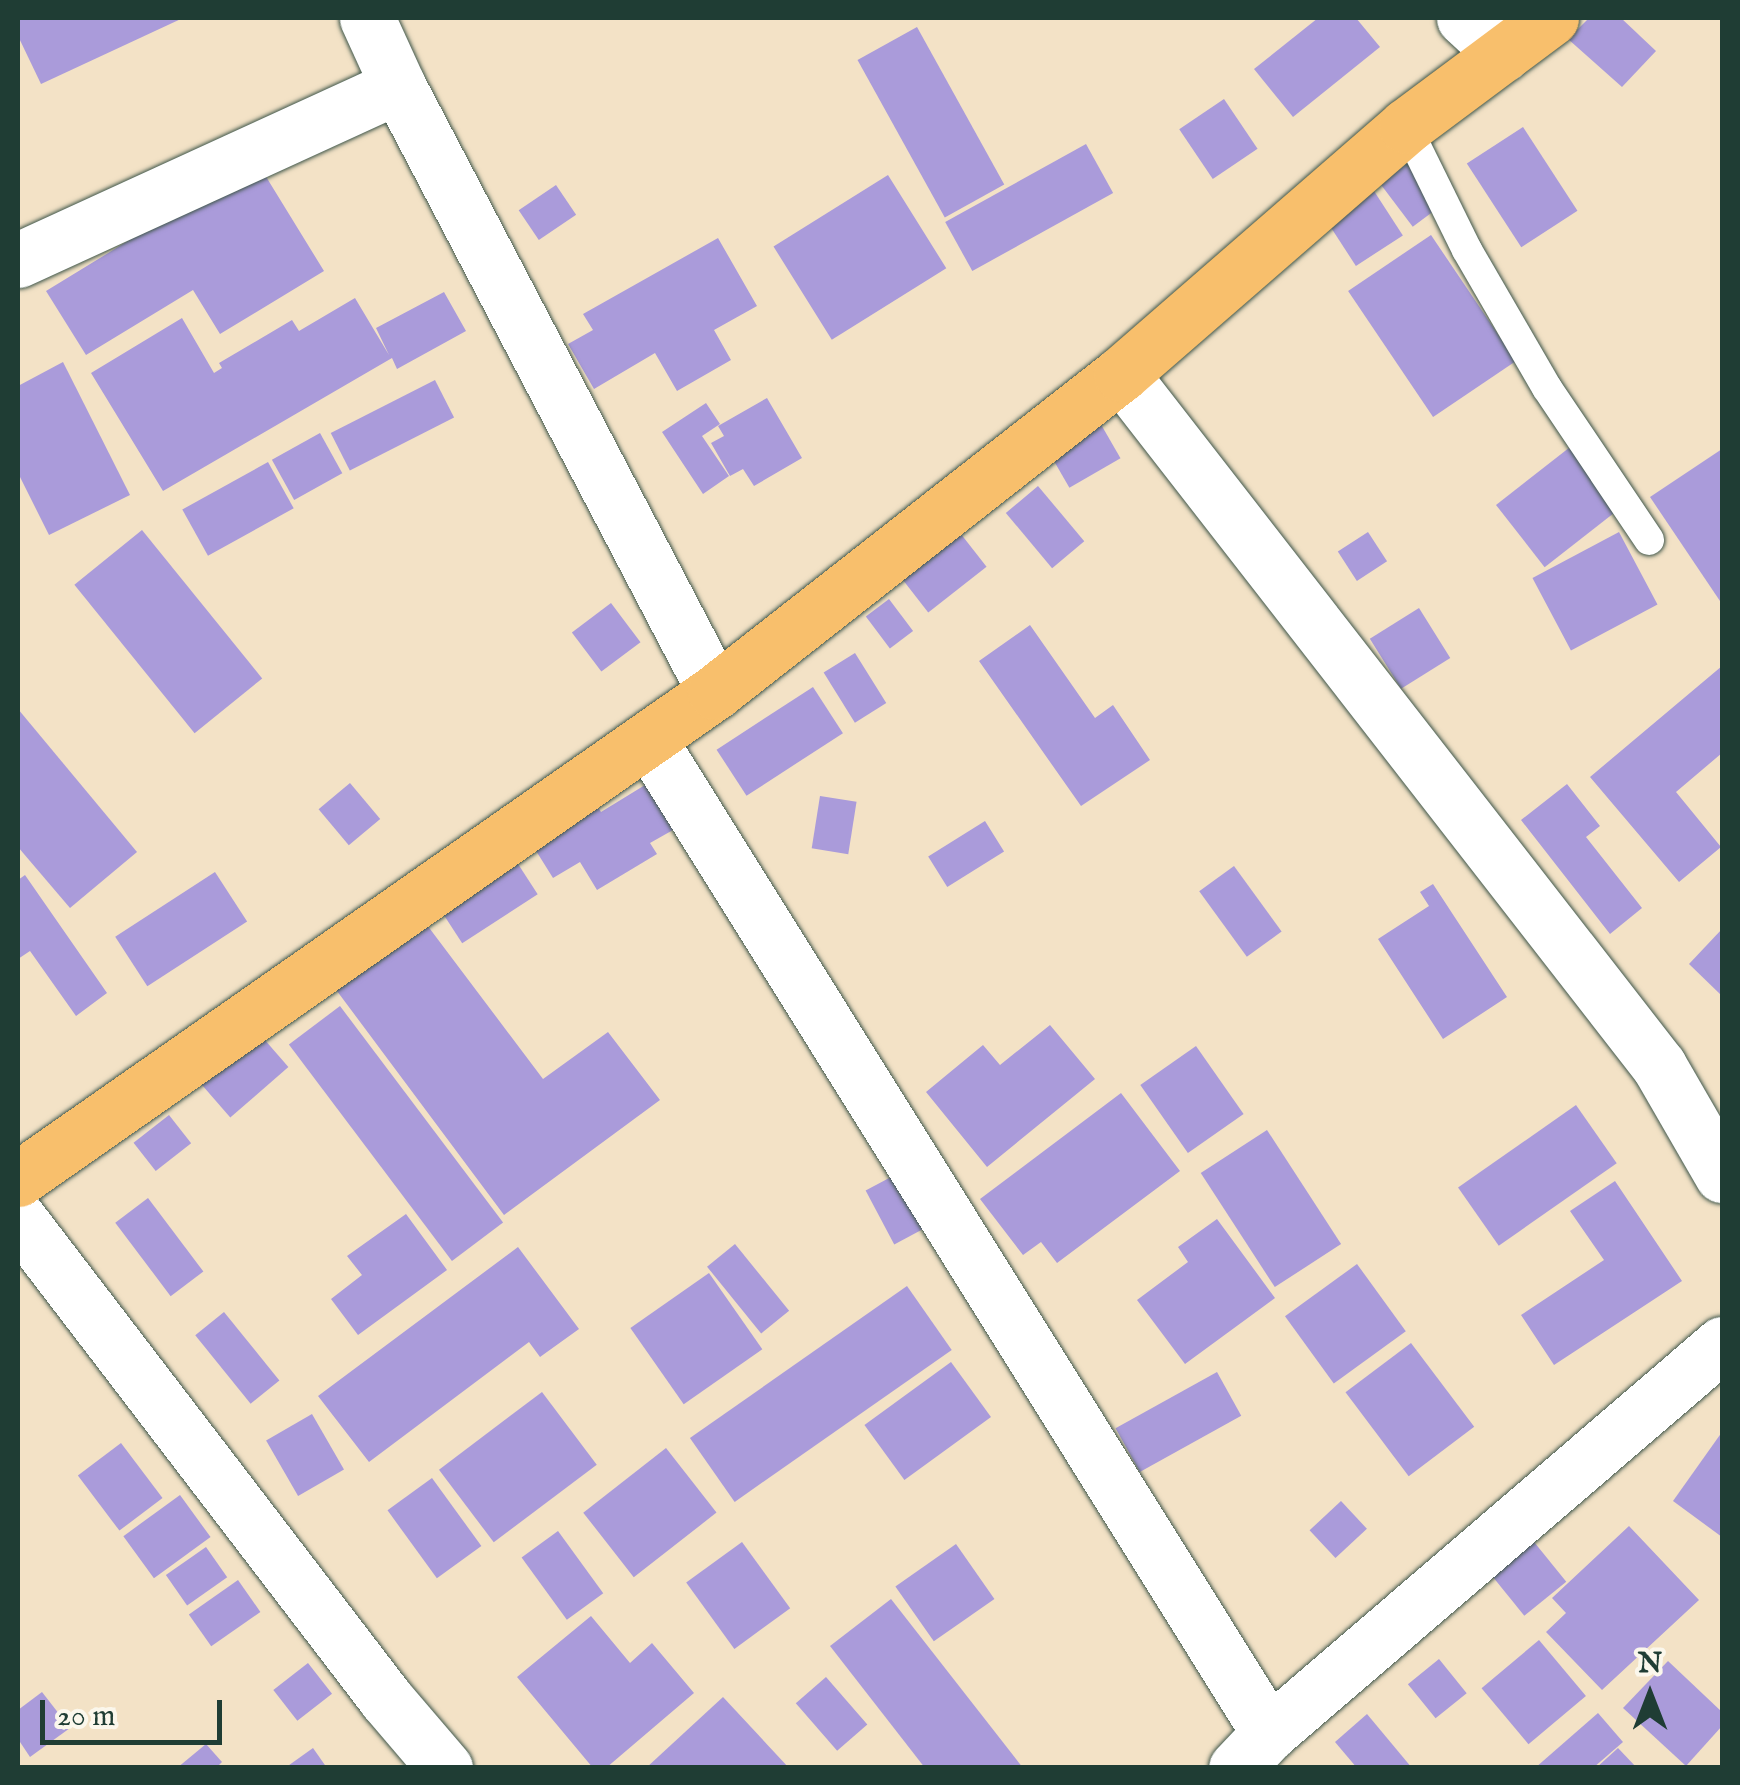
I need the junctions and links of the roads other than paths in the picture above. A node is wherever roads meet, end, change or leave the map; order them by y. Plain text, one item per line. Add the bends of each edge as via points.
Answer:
1 (367, 18) edge
2 (1551, 18) edge
3 (1483, 36) edge
4 (398, 86) junction
5 (1406, 126) junction
6 (18, 260) edge
7 (1121, 374) junction
8 (1649, 540) dead end
9 (715, 692) junction
10 (650, 740) junction
11 (1722, 1175) edge
12 (18, 1179) edge
13 (18, 1218) edge
14 (1722, 1344) edge
15 (1252, 1750) edge
16 (445, 1768) edge

1 - 4 street
2 - 3 main road
3 - 5 main road
4 - 6 street
4 - 9 street
5 - 7 main road
5 - 8 lane via 1467,250 1547,388
7 - 9 main road
7 - 11 street via 1660,1066
9 - 10 main road
10 - 12 main road
10 - 15 street
13 - 16 street
14 - 15 street

